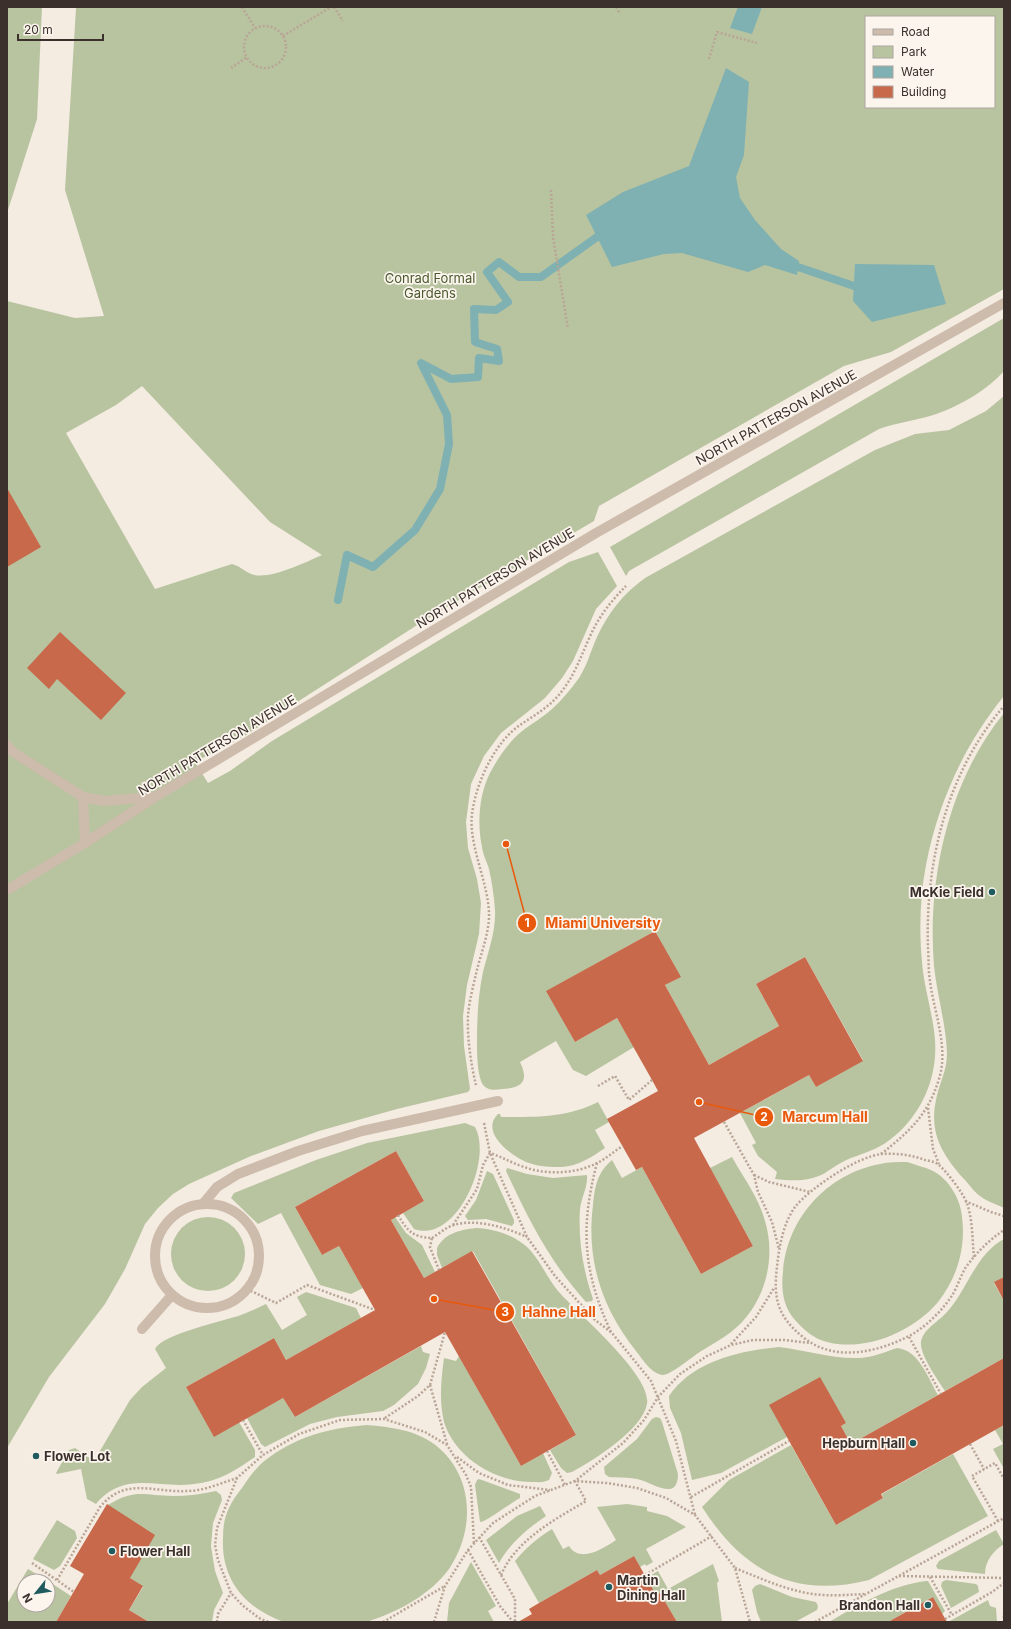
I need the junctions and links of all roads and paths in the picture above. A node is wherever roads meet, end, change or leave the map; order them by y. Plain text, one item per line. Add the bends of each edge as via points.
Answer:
1 (242, 7) edge
2 (333, 7) edge
3 (616, 7) edge
4 (620, 14) dead end
5 (342, 21) dead end
6 (255, 28) junction
7 (283, 36) junction
8 (758, 43) dead end
9 (246, 58) junction
10 (709, 59) dead end
11 (231, 68) dead end
12 (551, 190) dead end
13 (1004, 303) edge
14 (568, 328) dead end
15 (626, 586) dead end
16 (1004, 706) edge
17 (7, 745) edge
18 (83, 797) junction
19 (156, 797) junction
20 (85, 843) junction
21 (7, 890) edge
22 (652, 1080) dead end
23 (598, 1086) dead end
24 (498, 1101) dead end
25 (480, 1104) junction
26 (928, 1108) junction
27 (724, 1122) dead end
28 (623, 1146) dead end
29 (490, 1153) junction
30 (881, 1154) junction
31 (597, 1163) junction
32 (940, 1165) junction
33 (754, 1175) junction
34 (810, 1192) junction
35 (965, 1201) junction
36 (203, 1204) junction
37 (398, 1215) dead end
38 (1004, 1216) edge
39 (454, 1225) junction
40 (1004, 1230) edge
41 (527, 1237) junction
42 (432, 1238) junction
43 (779, 1249) junction
44 (974, 1257) junction
45 (439, 1270) dead end
46 (774, 1287) junction
47 (248, 1289) junction
48 (172, 1295) junction
49 (375, 1310) dead end
50 (142, 1329) dead end
51 (445, 1332) dead end
52 (612, 1333) junction
53 (909, 1336) junction
54 (810, 1343) junction
55 (731, 1344) junction
56 (430, 1385) junction
57 (941, 1394) dead end
58 (658, 1397) junction
59 (384, 1419) junction
60 (243, 1420) dead end
61 (789, 1441) dead end
62 (970, 1444) dead end
63 (447, 1445) junction
64 (547, 1451) dead end
65 (263, 1455) junction
66 (454, 1456) junction
67 (984, 1469) junction
68 (238, 1478) junction
69 (1004, 1480) edge
70 (575, 1481) junction
71 (565, 1484) junction
72 (550, 1490) junction
73 (691, 1497) junction
74 (695, 1515) junction
75 (1004, 1518) edge
76 (998, 1521) junction
77 (712, 1536) junction
78 (479, 1537) junction
79 (474, 1543) junction
80 (468, 1550) junction
81 (32, 1563) dead end
82 (735, 1568) junction
83 (644, 1575) dead end
84 (501, 1576) junction
85 (898, 1576) junction
86 (930, 1577) junction
87 (1004, 1578) edge
88 (57, 1580) junction
89 (1004, 1583) edge
90 (445, 1586) junction
91 (74, 1592) dead end
92 (231, 1593) junction
93 (865, 1594) junction
94 (1004, 1613) edge
95 (952, 1615) junction
96 (945, 1619) dead end
97 (217, 1622) edge
98 (268, 1622) edge
99 (383, 1622) edge
100 (434, 1622) edge
101 (514, 1622) edge
102 (750, 1622) edge
103 (815, 1622) edge
104 (1004, 1622) edge

1 - 6 path
2 - 5 path
2 - 7 path
3 - 4 path
6 - 7 path via 270,26
6 - 9 path via 243,44
7 - 9 path via 286,49 284,56 273,66 258,67
8 - 10 path via 717,32
9 - 11 path
12 - 14 path via 553,237
13 - 19 street, NORTH PATTERSON AVENUE via 596,533
15 - 25 path via 611,601 592,631 578,667 562,692 540,713 518,726 497,749 477,788 472,815 475,848 486,888 488,918 468,1016 472,1068
16 - 26 path via 991,721 966,762 950,800 930,874 927,926 930,980 943,1054 939,1078
17 - 18 street via 26,761
18 - 19 street via 104,801
18 - 20 street
19 - 20 street, NORTH PATTERSON AVENUE
20 - 21 street, NORTH PATTERSON AVENUE
22 - 23 path via 629,1100 615,1076
24 - 25 street
25 - 29 path
25 - 36 street via 362,1131 298,1151 238,1174 217,1187
26 - 30 path
26 - 32 path via 933,1149
27 - 33 path
28 - 31 path
29 - 31 path via 541,1172 582,1169
29 - 39 path via 483,1165 477,1189
29 - 41 path
30 - 32 path via 914,1156
30 - 34 path via 850,1165
31 - 52 path via 589,1194 589,1271
32 - 35 path
33 - 34 path via 769,1182
33 - 43 path via 758,1192 772,1222
34 - 43 path via 795,1208
35 - 38 path
35 - 44 path
36 - 47 street via 220,1206 236,1214 248,1225 256,1240 259,1257 256,1274
36 - 48 street via 186,1208 172,1218 161,1231 155,1248 161,1282
37 - 42 path via 410,1232 419,1237
39 - 41 path via 485,1224 506,1228
39 - 42 path
40 - 44 path via 987,1242
41 - 52 path via 555,1276 594,1319
42 - 45 path via 430,1247
43 - 46 path
44 - 53 path via 952,1295 931,1320
46 - 54 path via 782,1316
46 - 55 path via 756,1317
47 - 48 street via 235,1300 220,1307 203,1308 187,1304
47 - 49 path via 276,1303 307,1285
48 - 50 street
51 - 56 path
52 - 58 path via 651,1381
53 - 54 path via 860,1353 835,1352
53 - 57 path
54 - 55 path via 753,1340
55 - 58 path via 680,1374
56 - 59 path
56 - 63 path
58 - 70 path via 644,1420 623,1444
58 - 73 path via 676,1441
59 - 63 path via 425,1432
59 - 65 path via 340,1420 299,1434
60 - 65 path
61 - 73 path
62 - 67 path
63 - 66 path
64 - 71 path
65 - 68 path
66 - 72 path via 479,1473 508,1485
66 - 79 path via 471,1487
67 - 69 path via 995,1463
67 - 76 path via 972,1476
68 - 88 path via 187,1492 138,1487 121,1490 100,1507
68 - 92 path via 217,1528 215,1545 221,1572
70 - 71 path
70 - 74 path via 637,1488 666,1498
70 - 84 path via 586,1501 553,1520 527,1541 508,1560
71 - 72 path
72 - 78 path via 535,1496 493,1523
73 - 74 path
74 - 77 path
75 - 76 path
76 - 85 path
77 - 82 path
77 - 83 path
78 - 79 path
78 - 84 path
79 - 80 path
80 - 90 path
80 - 101 path via 500,1606
81 - 88 path
82 - 93 path via 777,1585 803,1592 831,1596
82 - 102 path
84 - 101 path via 515,1599
85 - 86 path
85 - 93 path
86 - 87 path
86 - 95 path
88 - 91 path
89 - 95 path
90 - 99 path
90 - 100 path
92 - 97 path via 218,1614
92 - 98 path via 242,1605
93 - 103 path
94 - 104 path
95 - 96 path

